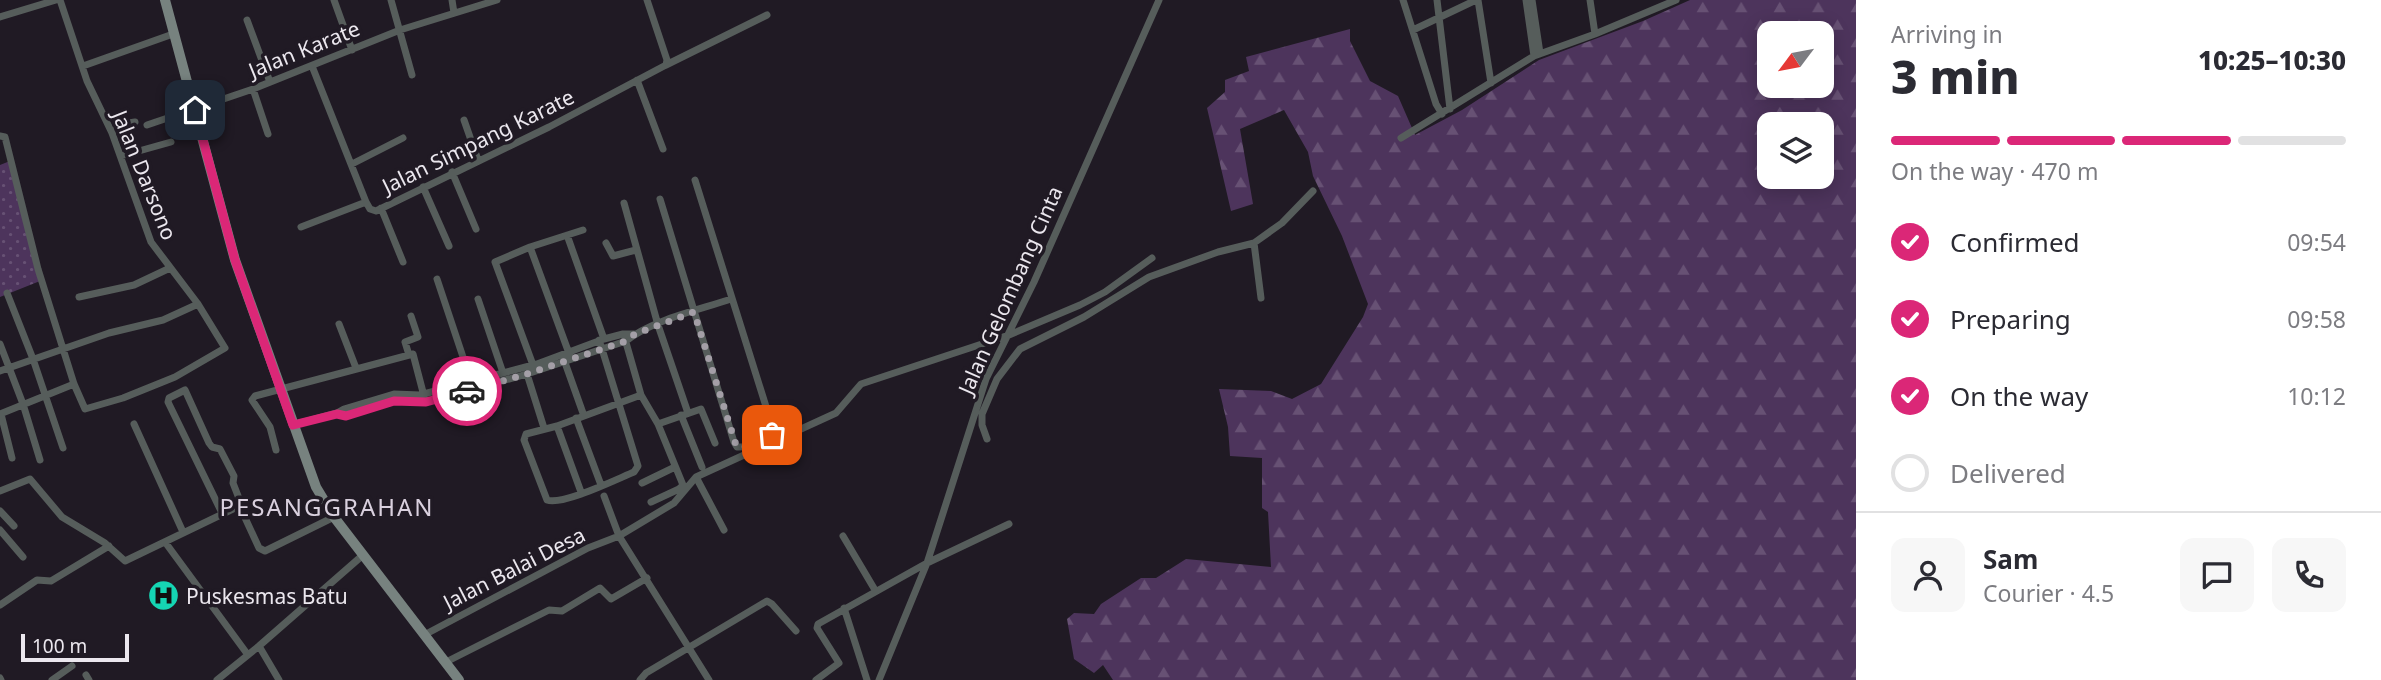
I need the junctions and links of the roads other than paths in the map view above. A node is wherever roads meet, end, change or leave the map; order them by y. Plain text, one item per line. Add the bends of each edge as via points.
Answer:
1 (58, 0) edge
2 (165, 0) edge
3 (334, 0) edge
4 (391, 0) edge
5 (452, 0) edge
6 (497, 0) edge
7 (647, 0) edge
8 (1160, 0) edge
9 (1403, 0) edge
10 (1437, 0) edge
11 (1477, 0) edge
12 (1526, 0) edge
13 (1532, 0) edge
14 (1590, 0) edge
15 (1676, 0) edge
16 (454, 13) junction
17 (767, 16) dead end
18 (0, 17) edge
19 (1438, 19) junction
20 (247, 20) dead end
21 (400, 30) junction
22 (1413, 30) junction
23 (173, 34) junction
24 (1595, 34) junction
25 (352, 50) junction
26 (1537, 55) junction
27 (665, 65) junction
28 (83, 66) junction
29 (312, 66) junction
30 (412, 75) dead end
31 (637, 80) junction
32 (271, 82) junction
33 (1490, 83) junction
34 (253, 89) junction
35 (1450, 109) junction
36 (195, 110) junction
37 (1442, 114) junction
38 (464, 120) dead end
39 (135, 122) dead end
40 (147, 125) dead end
41 (112, 133) junction
42 (268, 134) dead end
43 (0, 136) edge
44 (403, 138) dead end
45 (1401, 138) dead end
46 (171, 142) dead end
47 (663, 149) dead end
48 (121, 156) junction
49 (478, 160) junction
50 (352, 164) junction
51 (453, 172) junction
52 (695, 180) dead end
53 (424, 187) junction
54 (1313, 191) dead end
55 (660, 199) dead end
56 (366, 202) junction
57 (624, 203) dead end
58 (382, 208) junction
59 (302, 228) dead end
60 (476, 229) dead end
61 (583, 230) dead end
62 (567, 235) junction
63 (606, 243) dead end
64 (1254, 243) junction
65 (449, 246) dead end
66 (530, 247) junction
67 (636, 250) junction
68 (1152, 258) dead end
69 (403, 262) dead end
70 (170, 268) junction
71 (437, 279) dead end
72 (6, 293) dead end
73 (79, 297) dead end
74 (1261, 298) dead end
75 (478, 299) dead end
76 (731, 299) junction
77 (198, 304) junction
78 (694, 312) junction
79 (411, 316) dead end
80 (339, 324) dead end
81 (658, 324) junction
82 (1009, 335) junction
83 (625, 337) junction
84 (602, 343) junction
85 (0, 344) edge
86 (63, 348) junction
87 (409, 355) junction
88 (567, 357) junction
89 (33, 359) junction
90 (533, 365) junction
91 (10, 367) junction
92 (356, 368) junction
93 (0, 371) edge
94 (527, 374) junction
95 (502, 376) junction
96 (471, 381) junction
97 (74, 384) junction
98 (280, 388) junction
99 (45, 395) junction
100 (641, 395) junction
101 (425, 398) junction
102 (619, 403) junction
103 (23, 404) junction
104 (0, 414) edge
105 (685, 414) junction
106 (580, 417) junction
107 (134, 424) dead end
108 (293, 425) junction
109 (658, 425) junction
110 (557, 426) junction
111 (544, 428) junction
112 (987, 439) dead end
113 (716, 443) dead end
114 (63, 447) dead end
115 (276, 450) dead end
116 (12, 458) dead end
117 (40, 460) dead end
118 (676, 467) junction
119 (702, 467) dead end
120 (696, 477) junction
121 (642, 482) dead end
122 (601, 485) junction
123 (0, 489) edge
124 (582, 492) junction
125 (604, 496) dead end
126 (651, 502) dead end
127 (242, 509) junction
128 (0, 511) edge
129 (222, 513) junction
130 (334, 517) junction
131 (1009, 524) dead end
132 (14, 526) dead end
133 (0, 530) edge
134 (724, 530) dead end
135 (183, 533) junction
136 (620, 536) junction
137 (844, 536) dead end
138 (164, 542) junction
139 (109, 546) junction
140 (363, 555) junction
141 (23, 557) dead end
142 (927, 563) junction
143 (647, 578) junction
144 (875, 590) junction
145 (3, 600) edge
146 (844, 608) junction
147 (796, 631) dead end
148 (426, 634) junction
149 (259, 646) junction
150 (690, 648) junction
151 (248, 655) junction
152 (446, 662) junction
153 (72, 666) dead end
154 (708, 678) edge
155 (52, 680) edge
156 (217, 680) edge
157 (279, 680) edge
158 (459, 680) edge
159 (640, 680) edge
160 (698, 680) edge
161 (816, 680) edge
162 (867, 680) edge
163 (879, 680) edge

1 - 18 street
1 - 28 street, Jalan Darsono
2 - 23 main road
3 - 25 street
4 - 21 street
5 - 16 street
6 - 16 street, Jalan Karate
7 - 27 street
8 - 82 street, Jalan Gelombang Cinta
9 - 22 street
10 - 19 street
11 - 19 street
11 - 33 street
12 - 26 street
13 - 26 street
14 - 24 street
15 - 24 street
16 - 21 street, Jalan Karate
17 - 27 street, Jalan Simpang Karate
19 - 22 street
19 - 35 street
20 - 32 street
21 - 25 street, Jalan Karate
21 - 30 street
22 - 37 street
23 - 28 street
23 - 36 main road
24 - 26 street
25 - 29 street, Jalan Karate
26 - 33 street
27 - 31 street, Jalan Simpang Karate
28 - 41 street, Jalan Darsono
29 - 32 street, Jalan Karate
29 - 50 street, Jalan Simpang Karate
31 - 47 street
31 - 49 street, Jalan Simpang Karate
32 - 34 street, Jalan Karate
33 - 35 street
34 - 36 street, Jalan Karate
34 - 42 street
35 - 37 street
36 - 40 street, Jalan Karate
36 - 98 main road via 235,260
37 - 45 street
38 - 49 street
39 - 41 street via 122,124
41 - 48 street, Jalan Darsono
43 - 86 street via 5,137
44 - 50 street
46 - 48 street
48 - 70 street, Jalan Darsono via 151,242
49 - 51 street, Jalan Simpang Karate
50 - 56 street, Jalan Simpang Karate
51 - 53 street, Jalan Simpang Karate
51 - 60 street
52 - 76 street
53 - 58 street, Jalan Simpang Karate
53 - 65 street
54 - 64 street via 1282,223
55 - 78 street
56 - 58 street, Jalan Simpang Karate via 373,211
56 - 59 street
57 - 67 street
58 - 69 street
61 - 62 street
62 - 66 street
62 - 84 street
63 - 67 street via 612,256
64 - 74 street
64 - 112 street via 1149,277 1020,349 997,379 982,414
66 - 88 street
66 - 90 street via 495,262
67 - 81 street
68 - 82 street via 1105,292
70 - 73 street via 134,285
70 - 77 street, Jalan Darsono
71 - 96 street
72 - 89 street
75 - 95 street
76 - 78 street
76 - 78 street via 774,432 742,448 734,442
77 - 86 street via 163,320
77 - 97 street, Jalan Darsono via 225,348 175,377 90,410 82,405
78 - 81 street
79 - 87 street via 418,337 405,342
80 - 92 street
81 - 83 street
81 - 105 street
82 - 120 street via 861,384 836,413
82 - 142 street, Jalan Gelombang Cinta via 986,379
83 - 84 street
83 - 100 street
84 - 88 street
84 - 102 street
85 - 91 street
86 - 89 street
86 - 97 street
87 - 92 street
87 - 101 street via 413,354
88 - 90 street
88 - 94 street
88 - 106 street
89 - 91 street
89 - 99 street
90 - 95 street
91 - 93 street
91 - 103 street
92 - 98 street
94 - 95 street
94 - 111 street
95 - 96 street
95 - 101 street
96 - 101 street
97 - 99 street
98 - 108 main road
98 - 115 street via 253,397 273,434
99 - 103 street
99 - 114 street
100 - 102 street
100 - 109 street
101 - 108 street
102 - 106 street
102 - 122 street via 638,467
103 - 104 street
103 - 117 street
104 - 116 street
105 - 109 street
105 - 113 street via 702,410
105 - 119 street
106 - 110 street
106 - 122 street
107 - 135 street
108 - 130 main road via 316,487
109 - 118 street
110 - 111 street
110 - 124 street
111 - 124 street via 526,434 524,440 547,500
118 - 121 street
118 - 126 street via 682,487
120 - 134 street
120 - 136 street, Jalan Balai Desa via 674,503
122 - 124 street
123 - 139 street via 30,479 67,522
125 - 136 street
127 - 129 street
127 - 129 street via 233,473 220,449 209,443 185,390 168,402
127 - 130 street via 258,548 265,551
128 - 132 street
129 - 135 street
130 - 140 main road
131 - 142 street
133 - 141 street
135 - 138 street
136 - 143 street
136 - 148 street, Jalan Balai Desa via 588,548
137 - 144 street
138 - 139 street via 128,561
138 - 151 street
139 - 145 street via 51,581 37,580
140 - 148 main road
140 - 149 street
142 - 144 street
142 - 163 street, Jalan Gelombang Cinta
143 - 150 street
143 - 152 street via 611,599 600,587 562,611 549,610
144 - 146 street
146 - 161 street via 817,625 839,663
146 - 162 street
147 - 150 street via 767,601
148 - 152 main road
149 - 151 street
149 - 157 street
150 - 154 street
150 - 159 street
151 - 156 street
152 - 158 main road
153 - 155 street
154 - 160 street

